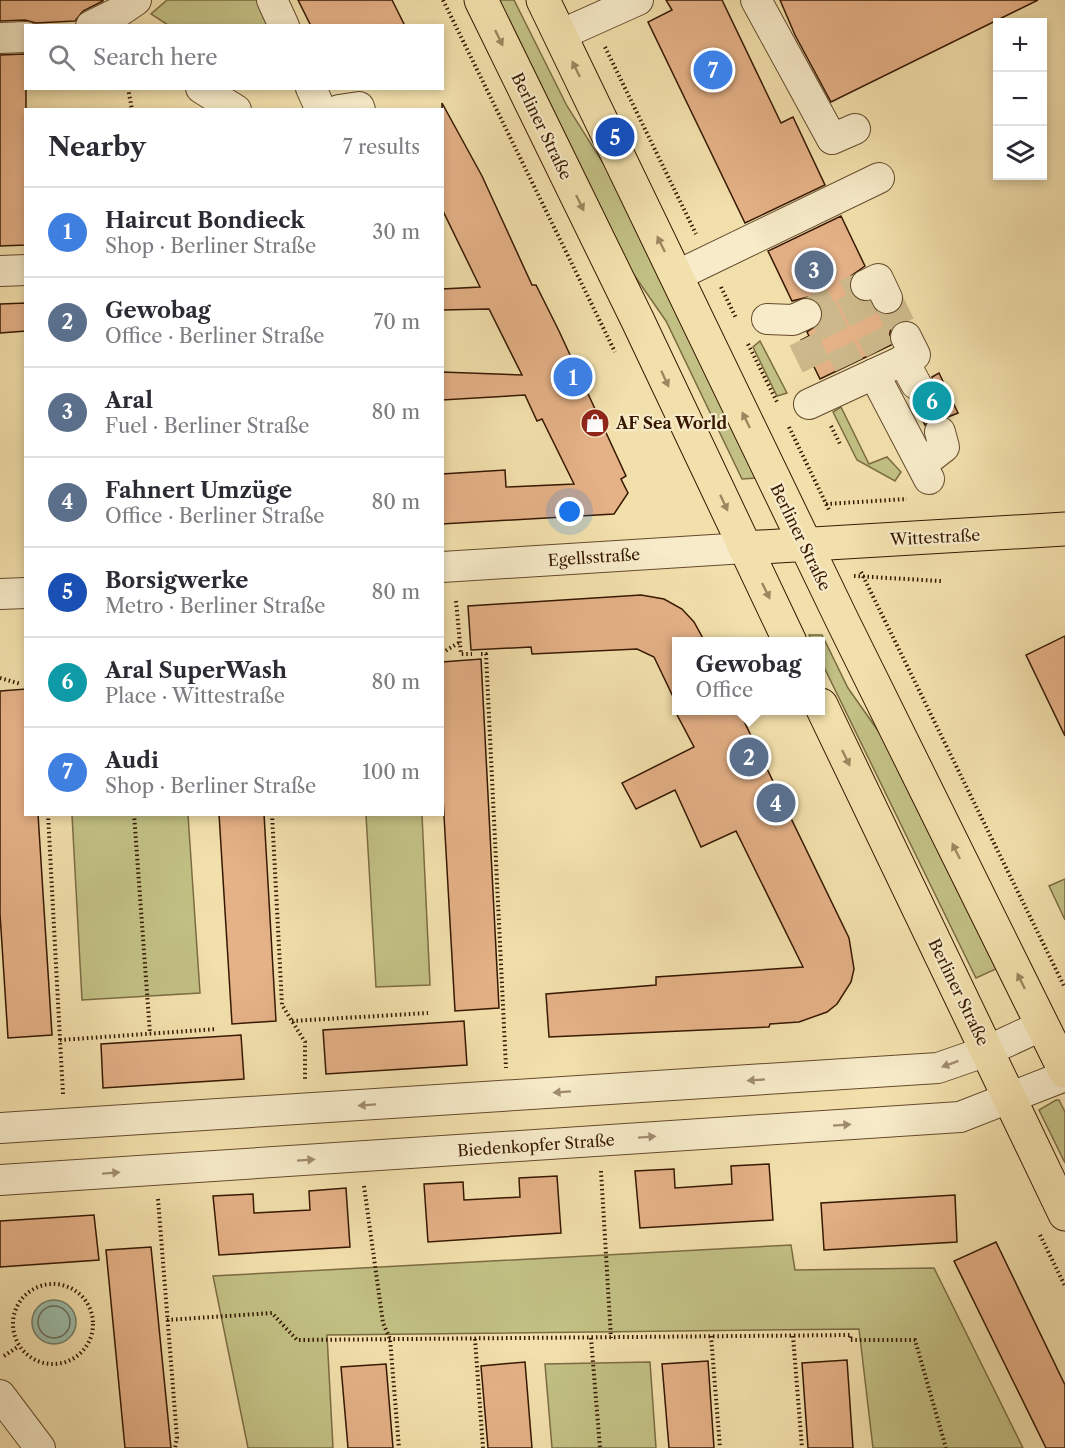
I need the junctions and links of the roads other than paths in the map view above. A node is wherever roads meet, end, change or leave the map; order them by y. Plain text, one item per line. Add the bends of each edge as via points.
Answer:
1 (272, 0) edge
2 (481, 0) edge
3 (543, 0) edge
4 (638, 0) edge
5 (756, 0) edge
6 (118, 10) edge
7 (83, 24) edge
8 (94, 24) edge
9 (283, 24) edge
10 (560, 36) junction
11 (24, 37) edge
12 (0, 38) edge
13 (204, 90) edge
14 (312, 90) edge
15 (233, 108) edge
16 (320, 108) edge
17 (855, 129) dead end
18 (879, 178) dead end
19 (24, 270) edge
20 (0, 271) edge
21 (676, 276) junction
22 (822, 399) road end
23 (940, 432) dead end
24 (1065, 529) edge
25 (805, 544) junction
26 (745, 548) junction
27 (444, 567) edge
28 (24, 592) edge
29 (0, 594) edge
30 (788, 637) edge
31 (825, 713) edge
32 (1043, 1025) junction
33 (987, 1051) junction
34 (1065, 1071) edge
35 (1065, 1076) edge
36 (1009, 1097) junction
37 (0, 1128) edge
38 (0, 1180) edge
39 (1065, 1214) edge
40 (0, 1395) edge
41 (40, 1448) edge

1 - 9 street
2 -> 26 main road, Berliner Straße
3 - 10 main road, Berliner Straße
4 - 10 street
5 - 17 street via 832,139
6 - 7 street
6 - 8 street
21 -> 10 main road, Berliner Straße
11 - 12 street
13 - 15 street
14 - 16 street
18 - 21 street
19 - 20 street
25 -> 21 main road, Berliner Straße
22 - 23 street via 884,365 926,471 944,447
24 - 25 main road, Wittestraße
25 - 26 main road, Wittestraße
32 -> 25 main road, Berliner Straße
26 - 27 street, Egellsstraße
26 -> 30 main road, Berliner Straße
28 - 29 street
31 -> 33 main road, Berliner Straße
32 - 33 street
32 - 34 main road, Berliner Straße
33 - 36 main road, Berliner Straße
33 -> 37 street via 938,1068
35 - 36 street, Biedenkopfer Straße
38 -> 36 street, Biedenkopfer Straße via 960,1117
36 - 39 main road, Berliner Straße
40 - 41 street

